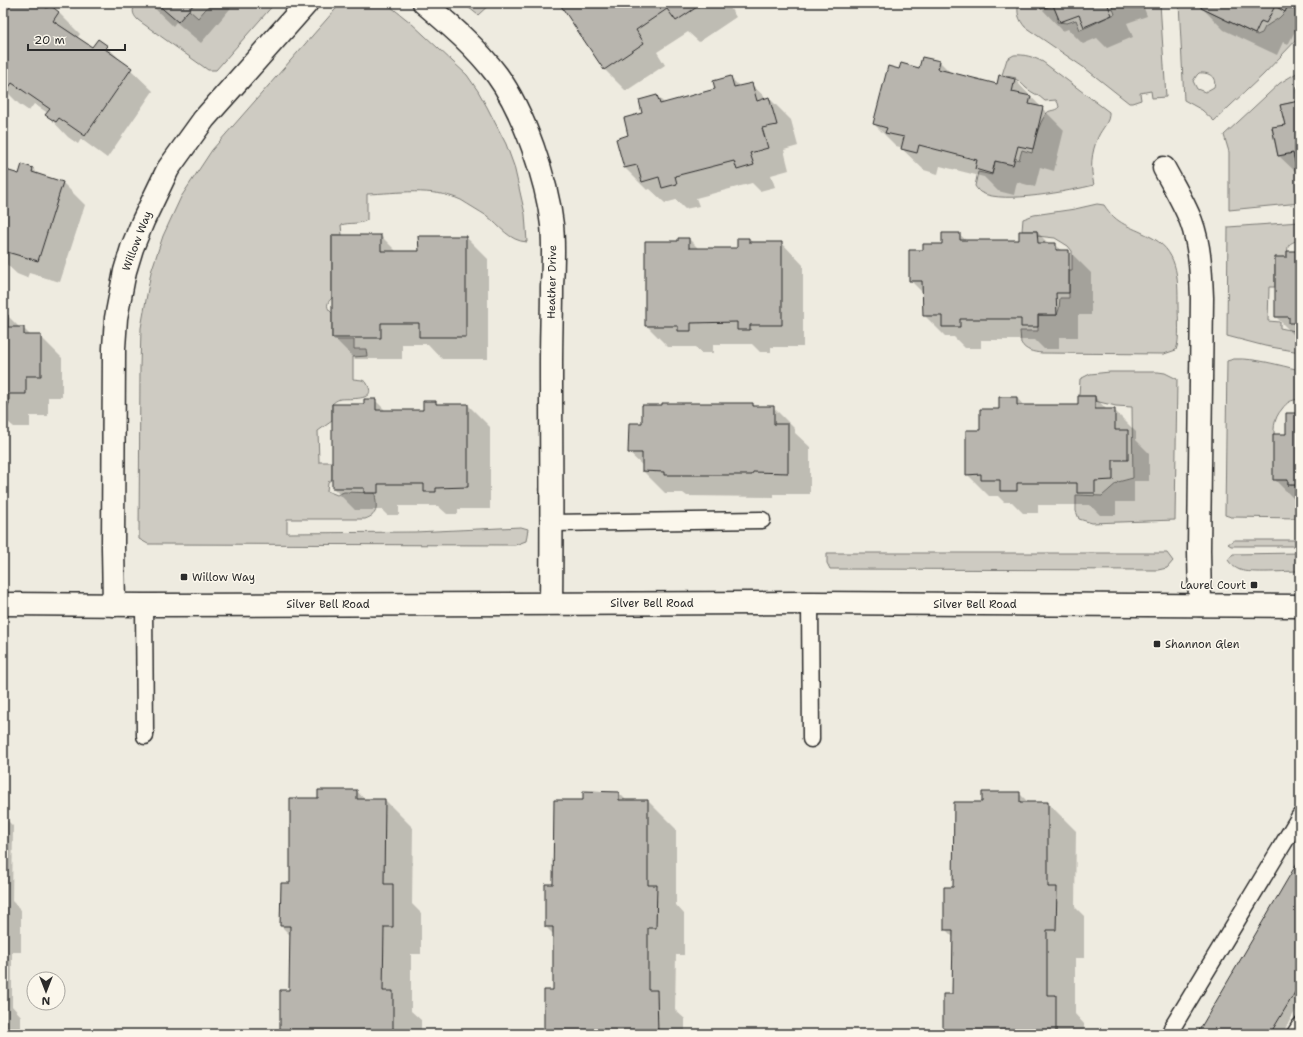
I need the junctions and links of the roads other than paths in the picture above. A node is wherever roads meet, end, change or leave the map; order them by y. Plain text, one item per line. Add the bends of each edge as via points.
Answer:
1 (307, 3) edge
2 (424, 3) edge
3 (1164, 168) dead end
4 (762, 520) dead end
5 (551, 523) junction
6 (551, 603) junction
7 (810, 603) junction
8 (3, 604) edge
9 (114, 605) junction
10 (144, 605) junction
11 (1200, 605) junction
12 (1300, 606) edge
13 (145, 736) dead end
14 (811, 739) dead end
15 (1300, 816) edge
16 (1300, 1026) edge
17 (1170, 1034) edge
18 (1295, 1034) edge

1 - 9 street, Willow Way via 204,119 168,169 129,256 116,318 114,348
2 - 5 street, Heather Drive via 476,50 498,76 527,132 548,200 553,250
3 - 11 street via 1191,221 1201,269
4 - 5 lane
5 - 6 street, Heather Drive
6 - 7 street, Silver Bell Road
6 - 10 street, Silver Bell Road
7 - 11 street, Silver Bell Road
7 - 14 lane
8 - 9 street, Silver Bell Road
9 - 10 street, Silver Bell Road
10 - 13 lane
11 - 12 street, Silver Bell Road
15 - 17 lane
16 - 18 lane

